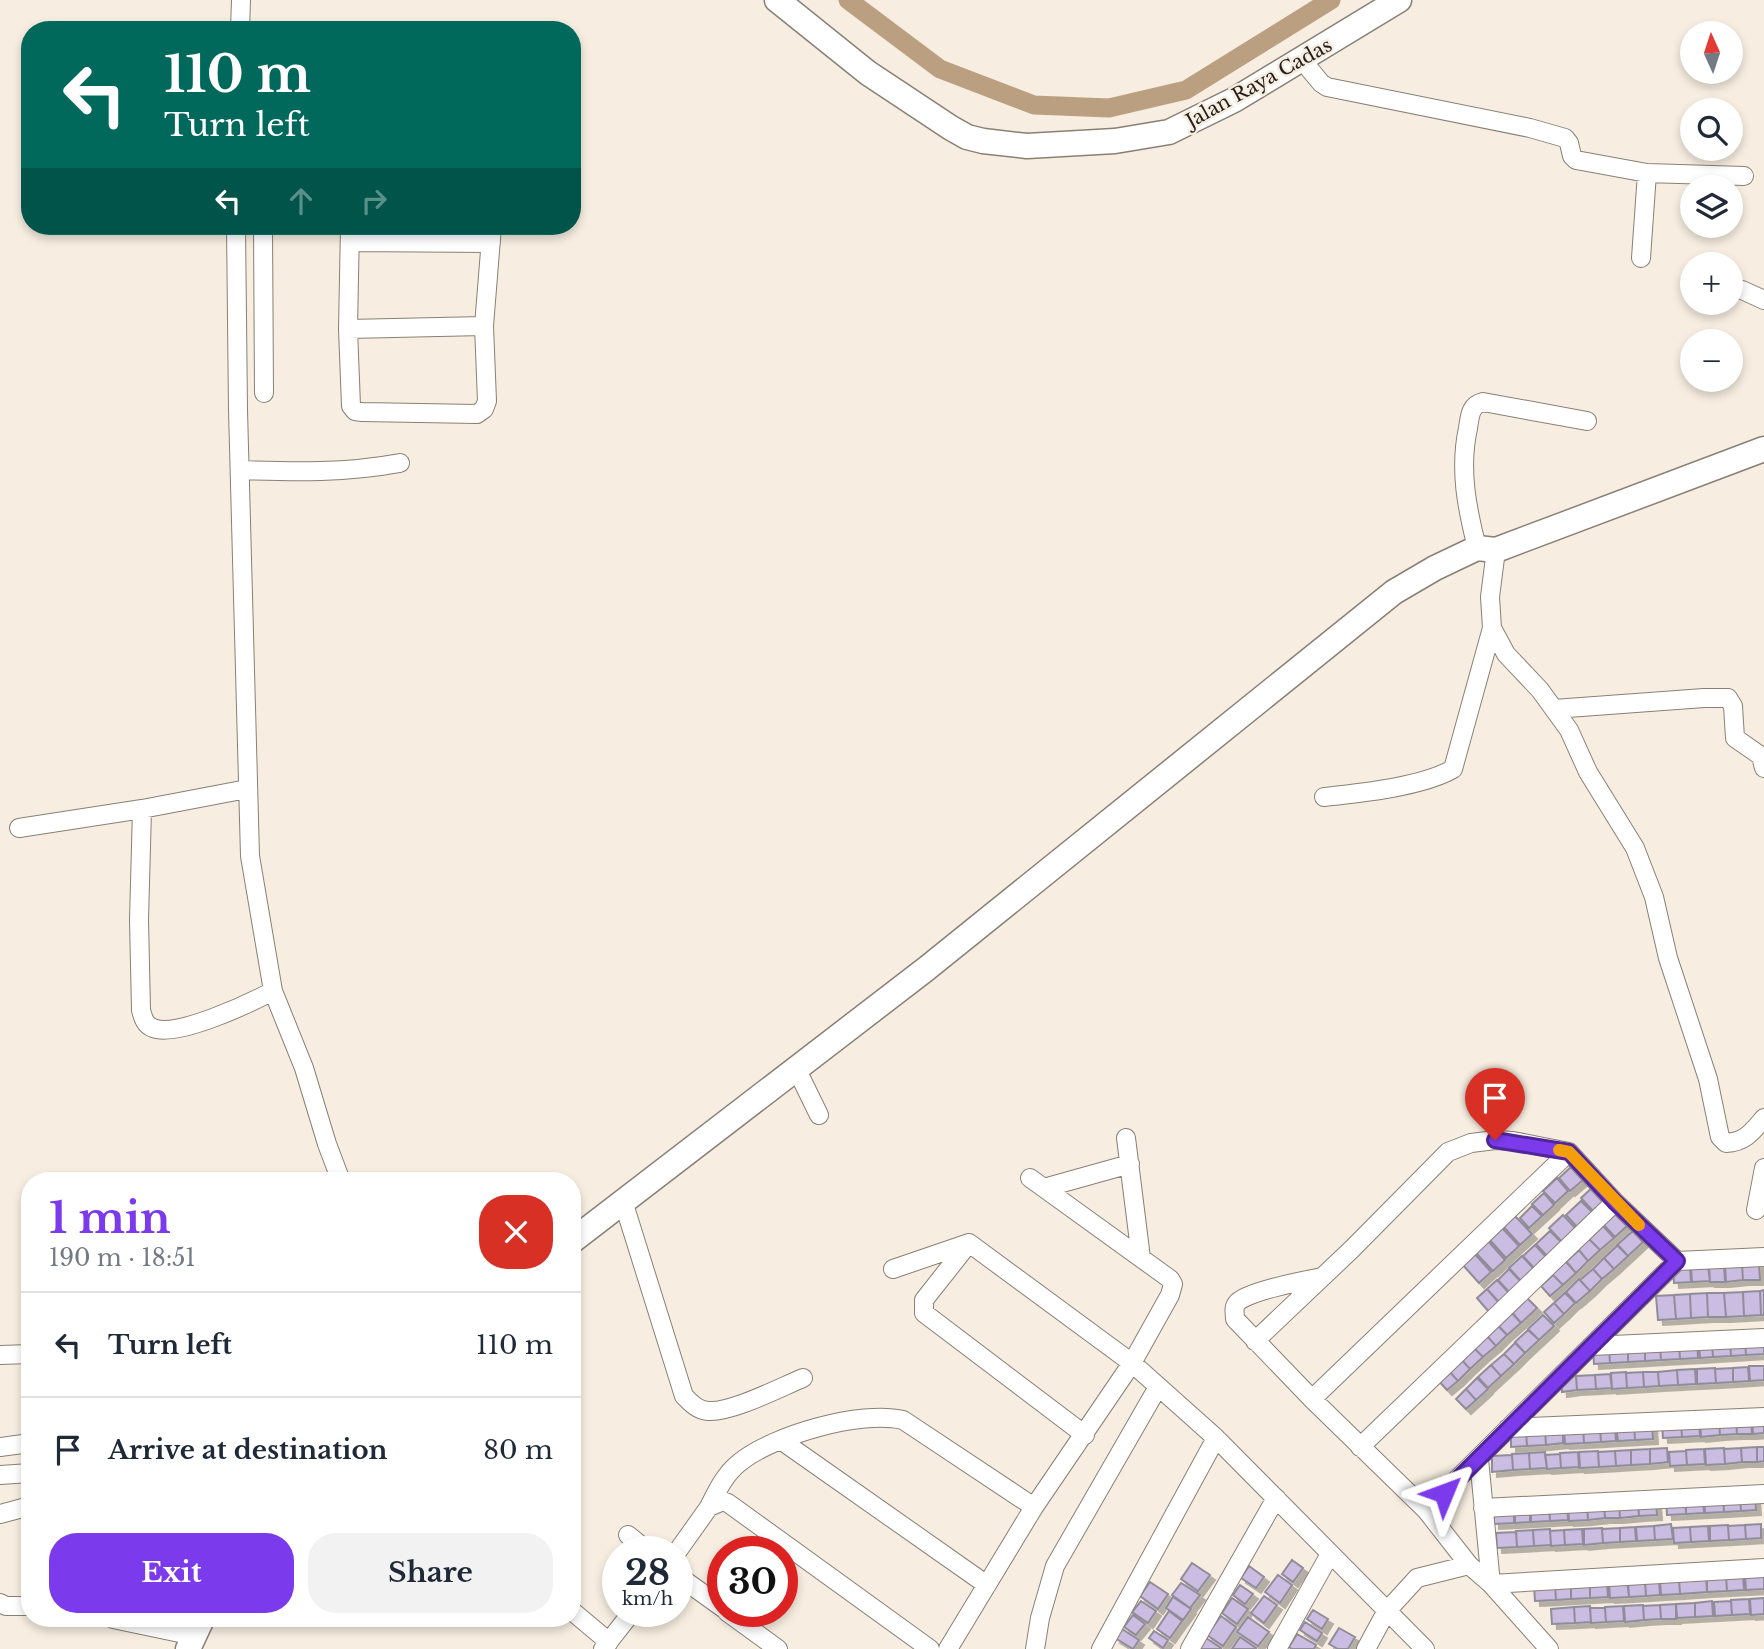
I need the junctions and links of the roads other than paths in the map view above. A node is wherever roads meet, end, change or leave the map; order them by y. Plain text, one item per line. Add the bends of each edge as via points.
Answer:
1 (241, 0) edge
2 (777, 0) edge
3 (1399, 0) edge
4 (240, 21) edge
5 (1302, 60) junction
6 (1647, 173) junction
7 (1744, 176) dead end
8 (236, 235) edge
9 (263, 235) edge
10 (350, 235) edge
11 (492, 235) edge
12 (1641, 258) dead end
13 (1743, 290) edge
14 (1764, 300) edge
15 (484, 326) junction
16 (348, 329) junction
17 (264, 393) dead end
18 (1587, 421) dead end
19 (1764, 449) edge
20 (400, 463) dead end
21 (241, 470) junction
22 (1486, 549) junction
23 (1492, 628) junction
24 (1554, 709) junction
25 (1764, 768) edge
26 (247, 789) junction
27 (1324, 797) dead end
28 (142, 809) junction
29 (19, 828) dead end
30 (273, 991) junction
31 (796, 1068) junction
32 (819, 1115) dead end
33 (1764, 1118) edge
34 (1126, 1138) dead end
35 (1569, 1152) junction
36 (1130, 1164) junction
37 (1764, 1168) edge
38 (338, 1172) edge
39 (623, 1201) junction
40 (1615, 1202) junction
41 (1756, 1210) dead end
42 (581, 1234) edge
43 (969, 1242) junction
44 (1764, 1257) edge
45 (1142, 1258) junction
46 (1677, 1261) junction
47 (893, 1269) dead end
48 (1323, 1276) junction
49 (1764, 1338) edge
50 (1255, 1341) junction
51 (1591, 1346) junction
52 (21, 1354) edge
53 (0, 1355) edge
54 (1132, 1363) junction
55 (803, 1378) dead end
56 (1158, 1387) junction
57 (1312, 1399) junction
58 (1764, 1417) edge
59 (1508, 1428) junction
60 (1085, 1435) junction
61 (1216, 1438) junction
62 (782, 1441) junction
63 (21, 1444) edge
64 (0, 1447) edge
65 (1360, 1447) junction
66 (1479, 1459) junction
67 (21, 1474) edge
68 (0, 1475) edge
69 (1764, 1494) edge
70 (1276, 1498) junction
71 (709, 1507) junction
72 (1034, 1507) junction
73 (1483, 1508) junction
74 (21, 1509) edge
75 (1426, 1510) junction
76 (0, 1514) edge
77 (688, 1536) edge
78 (1329, 1555) junction
79 (1469, 1565) junction
80 (1764, 1568) edge
81 (1491, 1584) junction
82 (987, 1585) junction
83 (21, 1607) edge
84 (2, 1610) edge
85 (1386, 1612) junction
86 (581, 1620) edge
87 (154, 1627) edge
88 (620, 1627) edge
89 (748, 1627) edge
90 (195, 1635) edge
91 (606, 1645) edge
92 (778, 1649) edge
93 (930, 1649) edge
94 (948, 1649) edge
95 (1035, 1649) edge
96 (1101, 1649) edge
97 (1190, 1649) edge
98 (1277, 1649) edge
99 (1366, 1649) edge
100 (1425, 1649) edge
101 (1549, 1649) edge

1 - 4 street
2 - 5 street, Jalan Raya Cadas via 918,107 967,137 1004,144 1115,141 1169,132
3 - 5 street, Jalan Raya Cadas
5 - 6 street via 1327,87 1530,128 1565,138 1576,160
6 - 7 street
6 - 12 street
8 - 21 street
9 - 17 street
10 - 16 street
11 - 15 street
13 - 14 street
15 - 16 street
15 - 16 street via 488,401 477,414 355,411 349,398
18 - 22 street via 1483,402 1471,410 1464,480
19 - 22 street
20 - 21 street via 322,473
21 - 26 street
22 - 23 street
22 - 31 street via 1435,568 1394,592 926,969
23 - 24 street via 1506,654
23 - 27 street via 1453,769 1407,784
24 - 25 street via 1728,698 1733,706 1735,738 1761,756
24 - 33 street via 1647,875 1668,958 1709,1079 1720,1137 1726,1143 1737,1142
26 - 28 street
26 - 30 street via 250,856
28 - 29 street
28 - 30 street via 139,920 144,1021 151,1028 165,1030 224,1016
30 - 38 street
31 - 32 street
31 - 39 street
34 - 36 street
35 - 40 street
35 - 48 street via 1495,1140 1461,1145 1448,1152
35 - 57 street
36 - 45 street
36 - 45 street via 1037,1183
37 - 41 street
39 - 42 street
39 - 55 street via 684,1396 693,1405 705,1411 720,1410
40 - 46 street
40 - 65 street
43 - 47 street
43 - 54 street
43 - 60 street via 924,1300 924,1312
44 - 46 street
45 - 54 street via 1170,1279 1173,1288
46 - 51 street
48 - 50 street
48 - 50 street via 1238,1300 1235,1319
49 - 51 street
50 - 57 street
51 - 59 street
52 - 53 street
54 - 56 street
54 - 60 street
56 - 61 street
56 - 95 street via 1055,1566
57 - 65 street
58 - 59 street
59 - 66 street
60 - 72 street
61 - 70 street
61 - 96 street
62 - 71 street via 738,1464
62 - 72 street via 810,1430 888,1416 903,1420
62 - 82 street
63 - 64 street
65 - 75 street
66 - 73 street
66 - 75 street
67 - 68 street
69 - 73 street
70 - 78 street
70 - 97 street
71 - 77 street
71 - 93 street via 728,1503
72 - 82 street
73 - 81 street
74 - 76 street
75 - 79 street
78 - 85 street
78 - 98 street
79 - 81 street
79 - 85 street via 1417,1578
80 - 81 street
81 - 101 street
82 - 94 street
83 - 84 street
85 - 99 street
85 - 100 street
86 - 91 street
87 - 90 street
88 - 91 street
89 - 92 street

